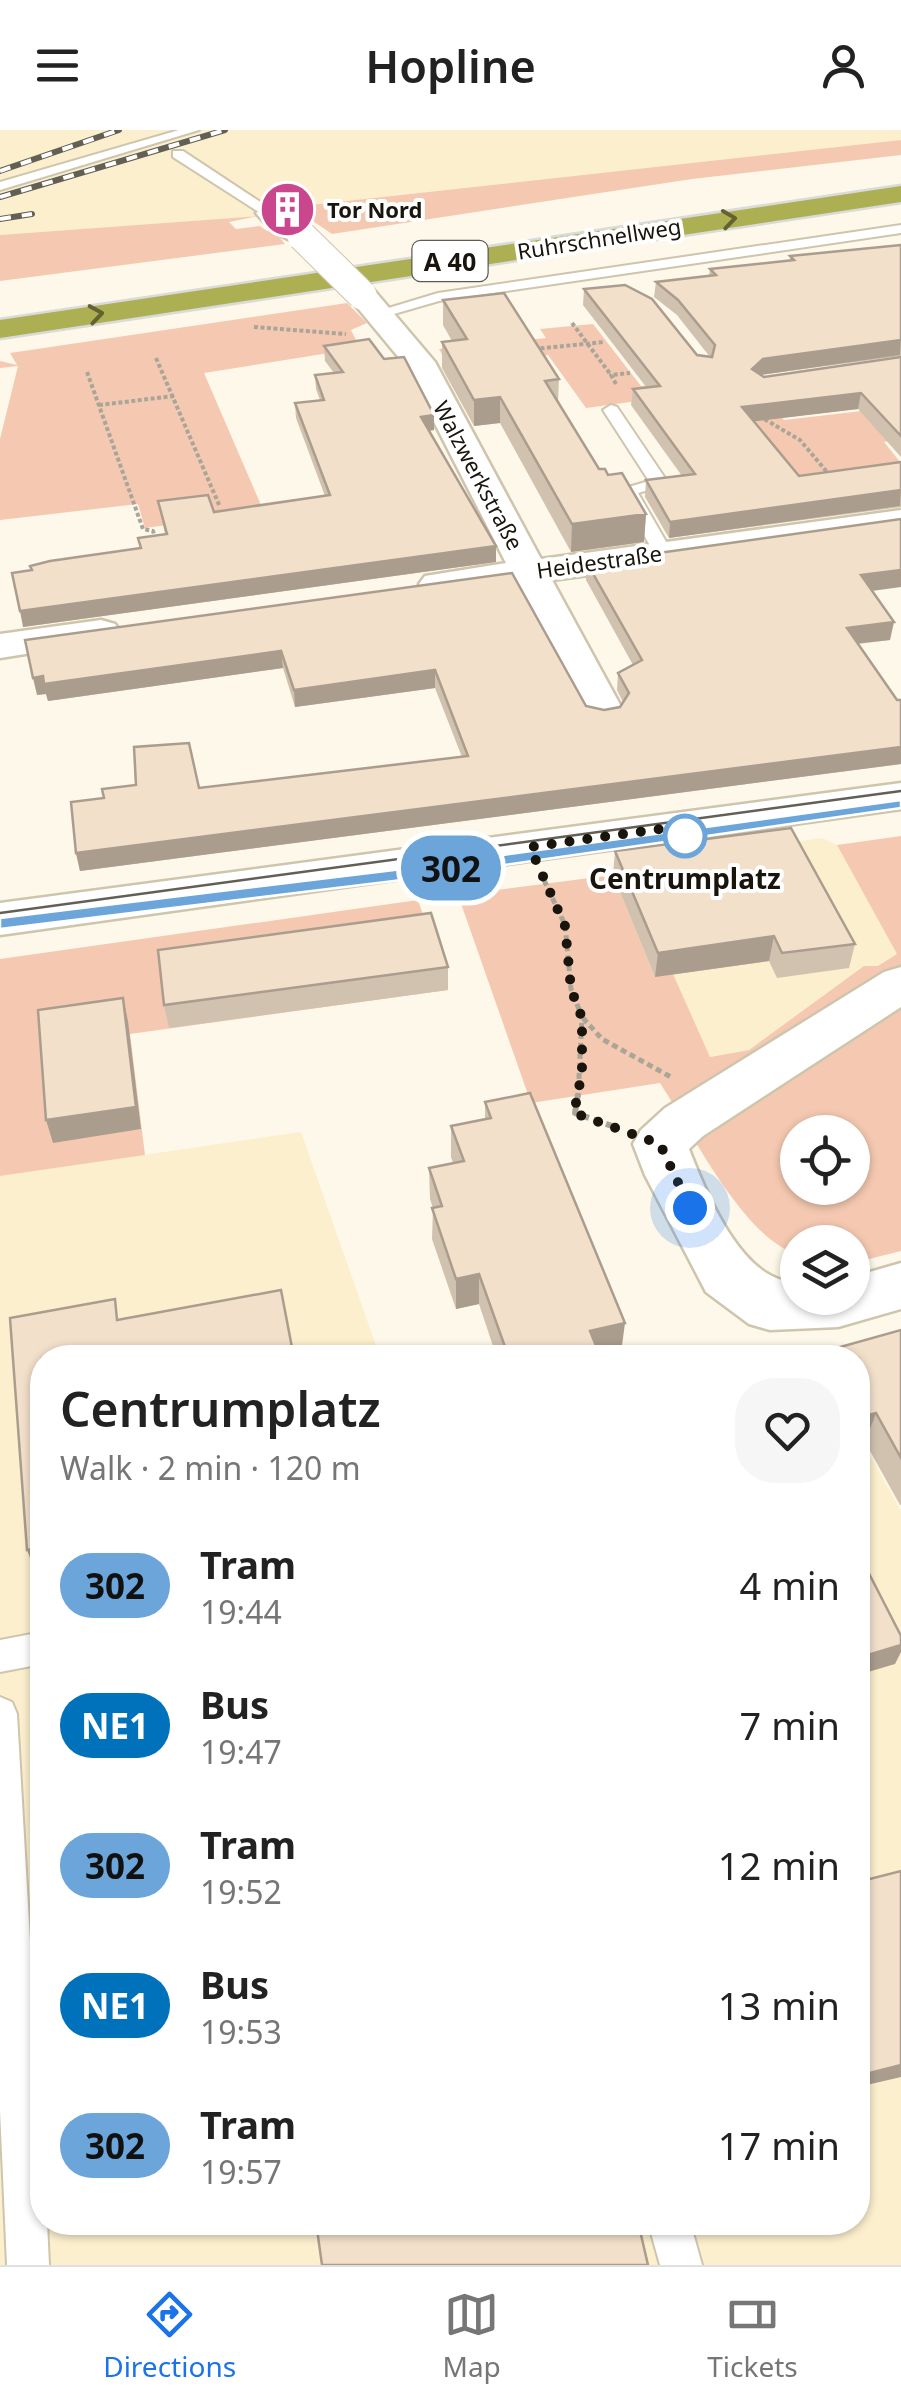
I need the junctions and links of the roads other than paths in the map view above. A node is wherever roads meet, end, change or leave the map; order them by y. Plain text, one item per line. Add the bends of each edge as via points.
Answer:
1 (193, 130) edge
2 (178, 154) dead end
3 (901, 172) edge
4 (0, 186) edge
5 (901, 194) edge
6 (270, 213) joint
7 (901, 230) edge
8 (90, 287) dead end
9 (595, 290) edge
10 (514, 303) edge
11 (390, 317) junction
12 (0, 329) edge
13 (611, 410) dead end
14 (884, 523) edge
15 (664, 552) junction
16 (530, 572) junction
17 (401, 590) edge
18 (134, 627) edge
19 (0, 646) edge
20 (603, 712) edge
21 (901, 796) edge
22 (0, 919) edge
23 (901, 984) edge
24 (901, 1286) edge
25 (30, 1650) edge
26 (0, 1656) edge
27 (0, 1714) edge
28 (673, 2235) edge
29 (28, 2265) edge
30 (681, 2265) edge

1 - 4 lane
2 - 6 lane
3 - 8 highway, Ruhrschnellweg / A 40
12 -> 5 highway, Ruhrschnellweg / A 40
6 - 11 street, Walzwerkstraße, bridge
7 - 11 lane via 438,297
9 - 10 lane
11 - 16 street, Walzwerkstraße
13 - 15 lane via 660,484 627,490
14 - 15 street, Heidestraße
15 - 16 street, Heidestraße
16 - 17 street, Heidestraße
16 - 20 street, Walzwerkstraße
18 - 19 street
21 - 22 street
23 - 24 street via 660,1144 726,1276 770,1307 838,1304
25 - 26 lane
27 - 29 lane
28 - 30 lane

